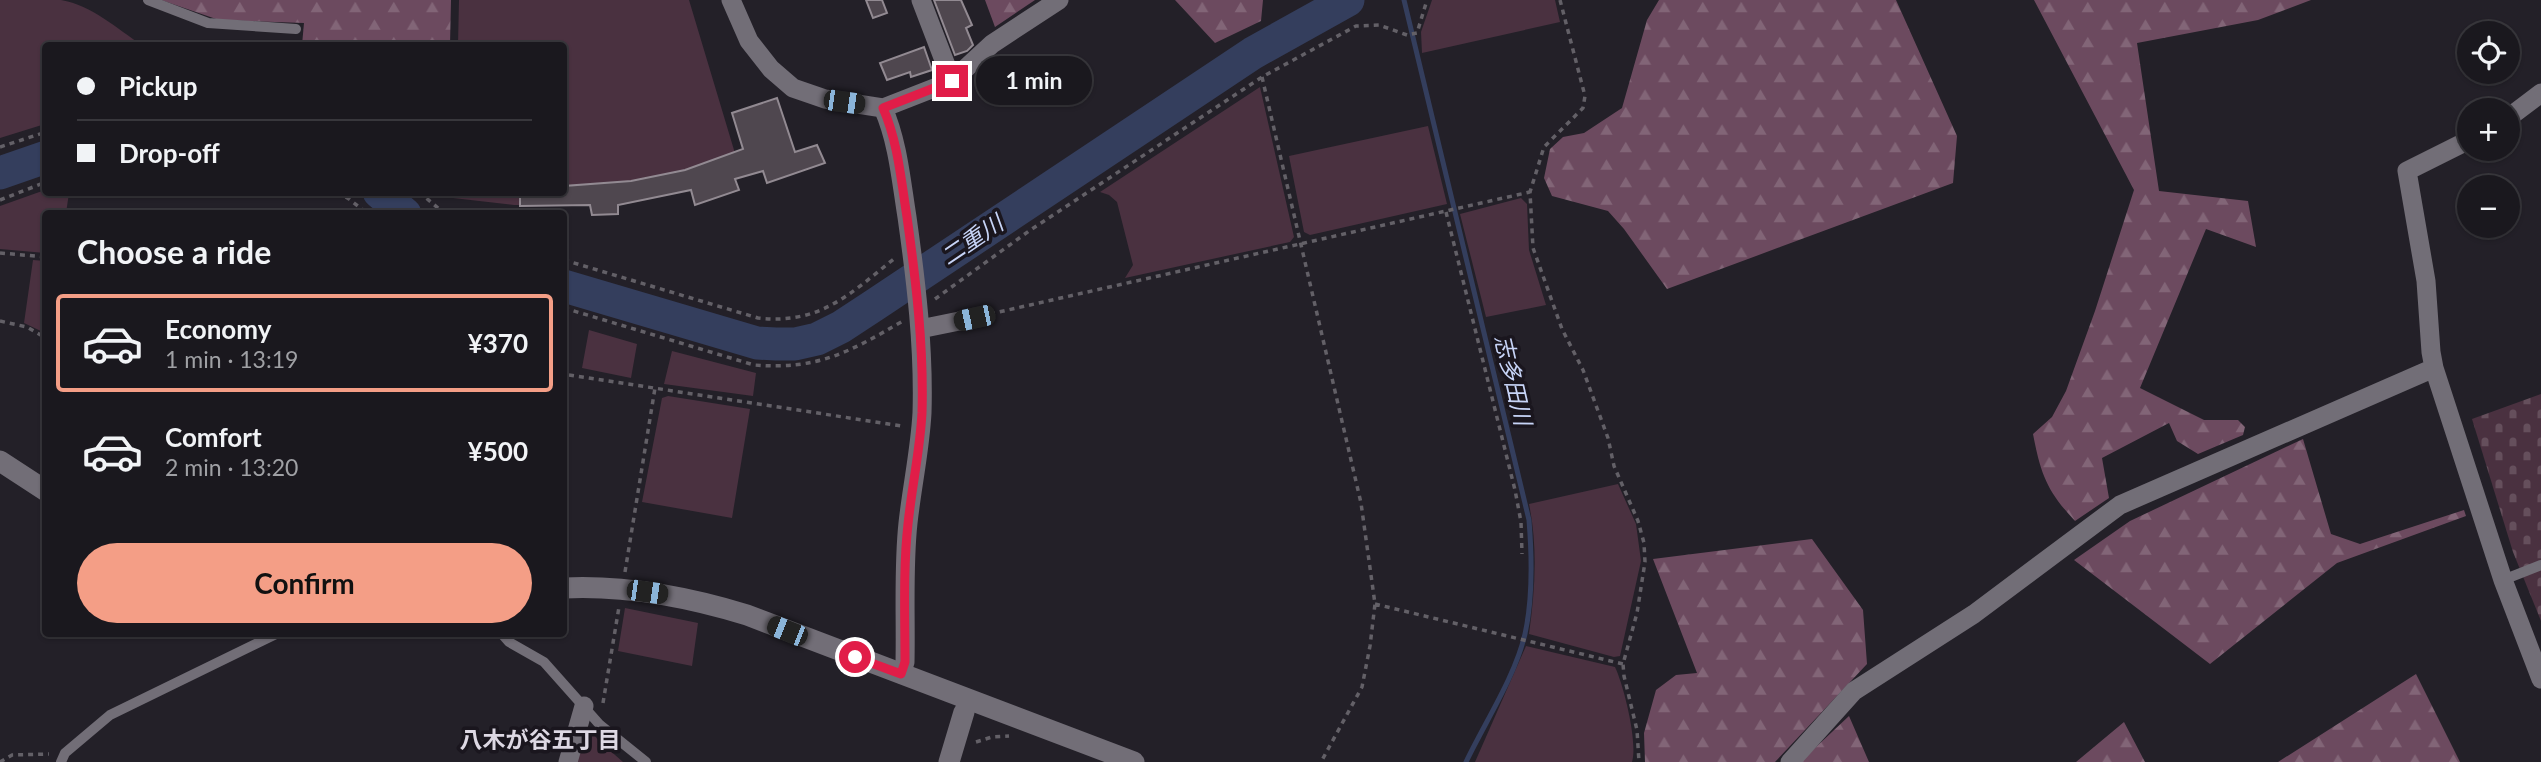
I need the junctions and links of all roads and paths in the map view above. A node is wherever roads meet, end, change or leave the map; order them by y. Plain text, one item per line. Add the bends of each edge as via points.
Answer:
1 (148, 0) edge
2 (730, 0) edge
3 (921, 0) edge
4 (1059, 0) edge
5 (1427, 0) edge
6 (1560, 0) edge
7 (296, 29) dead end
8 (1262, 78) junction
9 (952, 81) junction
10 (2541, 93) edge
11 (883, 108) junction
12 (2520, 109) edge
13 (42, 133) edge
14 (2457, 146) edge
15 (0, 147) edge
16 (42, 184) edge
17 (1530, 192) junction
18 (345, 196) edge
19 (424, 196) edge
20 (0, 200) edge
21 (363, 210) edge
22 (440, 210) edge
23 (1445, 211) junction
24 (1299, 244) junction
25 (0, 253) edge
26 (912, 253) junction
27 (42, 257) edge
28 (567, 261) edge
29 (567, 309) edge
30 (918, 314) junction
31 (974, 318) joint
32 (0, 321) edge
33 (42, 336) edge
34 (2434, 368) junction
35 (569, 374) dead end
36 (655, 388) junction
37 (920, 429) junction
38 (0, 461) edge
39 (42, 488) edge
40 (1522, 554) dead end
41 (2541, 565) edge
42 (2503, 580) junction
43 (567, 589) edge
44 (623, 589) junction
45 (1375, 604) junction
46 (270, 637) edge
47 (505, 637) edge
48 (1623, 664) junction
49 (901, 674) junction
50 (2541, 680) edge
51 (584, 706) junction
52 (966, 706) junction
53 (600, 725) junction
54 (1019, 738) dead end
55 (951, 756) edge
56 (63, 758) edge
57 (0, 762) edge
58 (568, 762) edge
59 (646, 762) edge
60 (1134, 762) edge
61 (1321, 762) edge
62 (1639, 762) edge
63 (1790, 762) edge

1 - 7 lane via 208,23
2 - 11 street via 749,41 793,88 825,99
3 - 9 street
4 - 9 street via 992,44
5 - 8 path via 1417,33 1407,35 1379,25 1356,26
6 - 17 path via 1585,96 1583,107 1544,147
8 - 24 path
8 - 30 path via 1029,231
9 - 11 street
10 - 12 street
11 - 26 street via 899,165
13 - 15 path
14 - 34 street via 2407,171 2427,281
16 - 20 path
17 - 23 path
17 - 48 path via 1532,248 1562,330 1583,370 1644,543 1637,613
18 - 21 path
19 - 22 path
23 - 24 path
23 - 40 path via 1515,489
24 - 31 path
24 - 45 path via 1361,503
25 - 27 path
26 - 28 path via 833,305 794,319 758,318
26 - 30 street
29 - 30 path via 754,365 772,366 820,362
30 - 31 street
30 - 37 street
32 - 33 path
34 - 42 street
34 - 63 street via 2119,505 1974,614 1854,691
35 - 36 path
36 - 37 path
36 - 44 path
37 - 49 street via 908,524
38 - 39 street
41 - 42 lane
42 - 50 street
43 - 44 street
44 - 49 street via 724,608
44 - 53 path
45 - 48 path
45 - 61 path via 1362,687
46 - 56 lane via 110,715
47 - 51 lane via 544,662
48 - 62 path
49 - 52 street
51 - 53 lane
51 - 58 street
52 - 55 street
52 - 60 street
53 - 59 lane
54 - 55 path via 992,737
56 - 57 path via 12,755

